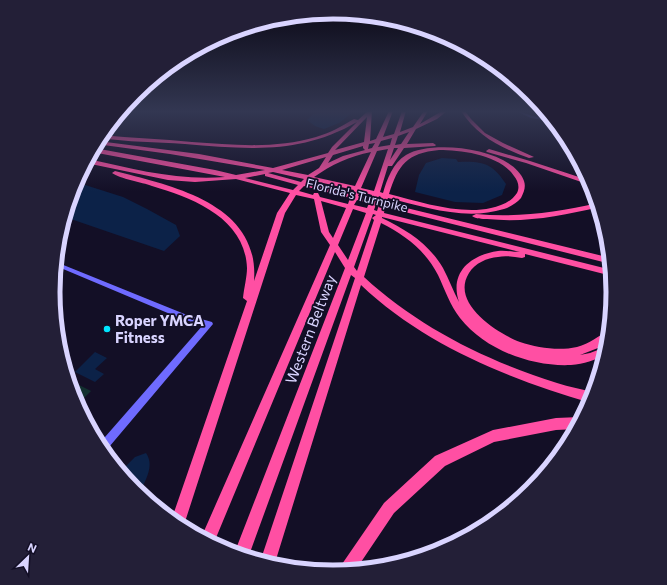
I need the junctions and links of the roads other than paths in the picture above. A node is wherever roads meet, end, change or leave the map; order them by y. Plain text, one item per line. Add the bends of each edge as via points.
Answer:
1 (117, 138) edge
2 (314, 138) edge
3 (343, 138) edge
4 (366, 138) edge
5 (379, 138) edge
6 (382, 138) edge
7 (395, 138) edge
8 (407, 138) edge
9 (491, 138) edge
10 (104, 144) edge
11 (112, 145) junction
12 (100, 151) edge
13 (93, 162) edge
14 (91, 167) edge
15 (581, 176) edge
16 (583, 181) edge
17 (358, 184) junction
18 (378, 189) junction
19 (407, 201) junction
20 (592, 206) edge
21 (356, 208) junction
22 (371, 225) junction
23 (605, 260) edge
24 (61, 266) edge
25 (606, 272) edge
26 (606, 273) edge
27 (603, 342) edge
28 (600, 354) edge
29 (231, 362) junction
30 (586, 396) edge
31 (573, 423) edge
32 (106, 444) edge
33 (179, 517) edge
34 (208, 535) edge
35 (243, 550) edge
36 (269, 558) edge
37 (350, 565) edge

1 - 2 highway via 220,146 269,146
3 - 30 highway via 324,163 316,190 319,214 330,240 342,259 388,303 453,345 529,379
4 - 17 highway
5 - 17 highway, Western Beltway
6 - 13 highway via 267,172 229,179 157,177
7 - 18 highway, Western Beltway
8 - 18 highway
9 - 15 highway via 522,154
10 - 11 highway, Florida's Turnpike
11 - 19 highway via 179,153 281,172
11 - 23 highway, Florida's Turnpike via 175,155 266,175
12 - 21 highway, Florida's Turnpike via 200,169
14 - 29 highway via 196,198 216,208 239,230 248,245 252,264 250,288
16 - 29 highway via 528,162 471,148 416,144 365,151 320,168 297,188 281,213
17 - 34 highway, Western Beltway
18 - 22 highway, Western Beltway
19 - 20 highway via 459,213 500,218 541,217
19 - 22 highway via 456,211 493,210 517,200 523,186 516,172 497,159 469,150 425,150 405,158 397,168
21 - 25 highway, Florida's Turnpike
21 - 28 highway via 393,226 418,242 433,260 464,316 494,341 526,355 562,361
22 - 35 highway, Western Beltway
22 - 36 highway
24 - 32 street via 185,317 210,324
26 - 27 highway via 523,255 498,254 485,257 469,267 463,273 461,284 461,293 472,315 496,335 527,348 560,353 577,352
29 - 33 highway
31 - 37 highway via 493,436 440,461 389,508

